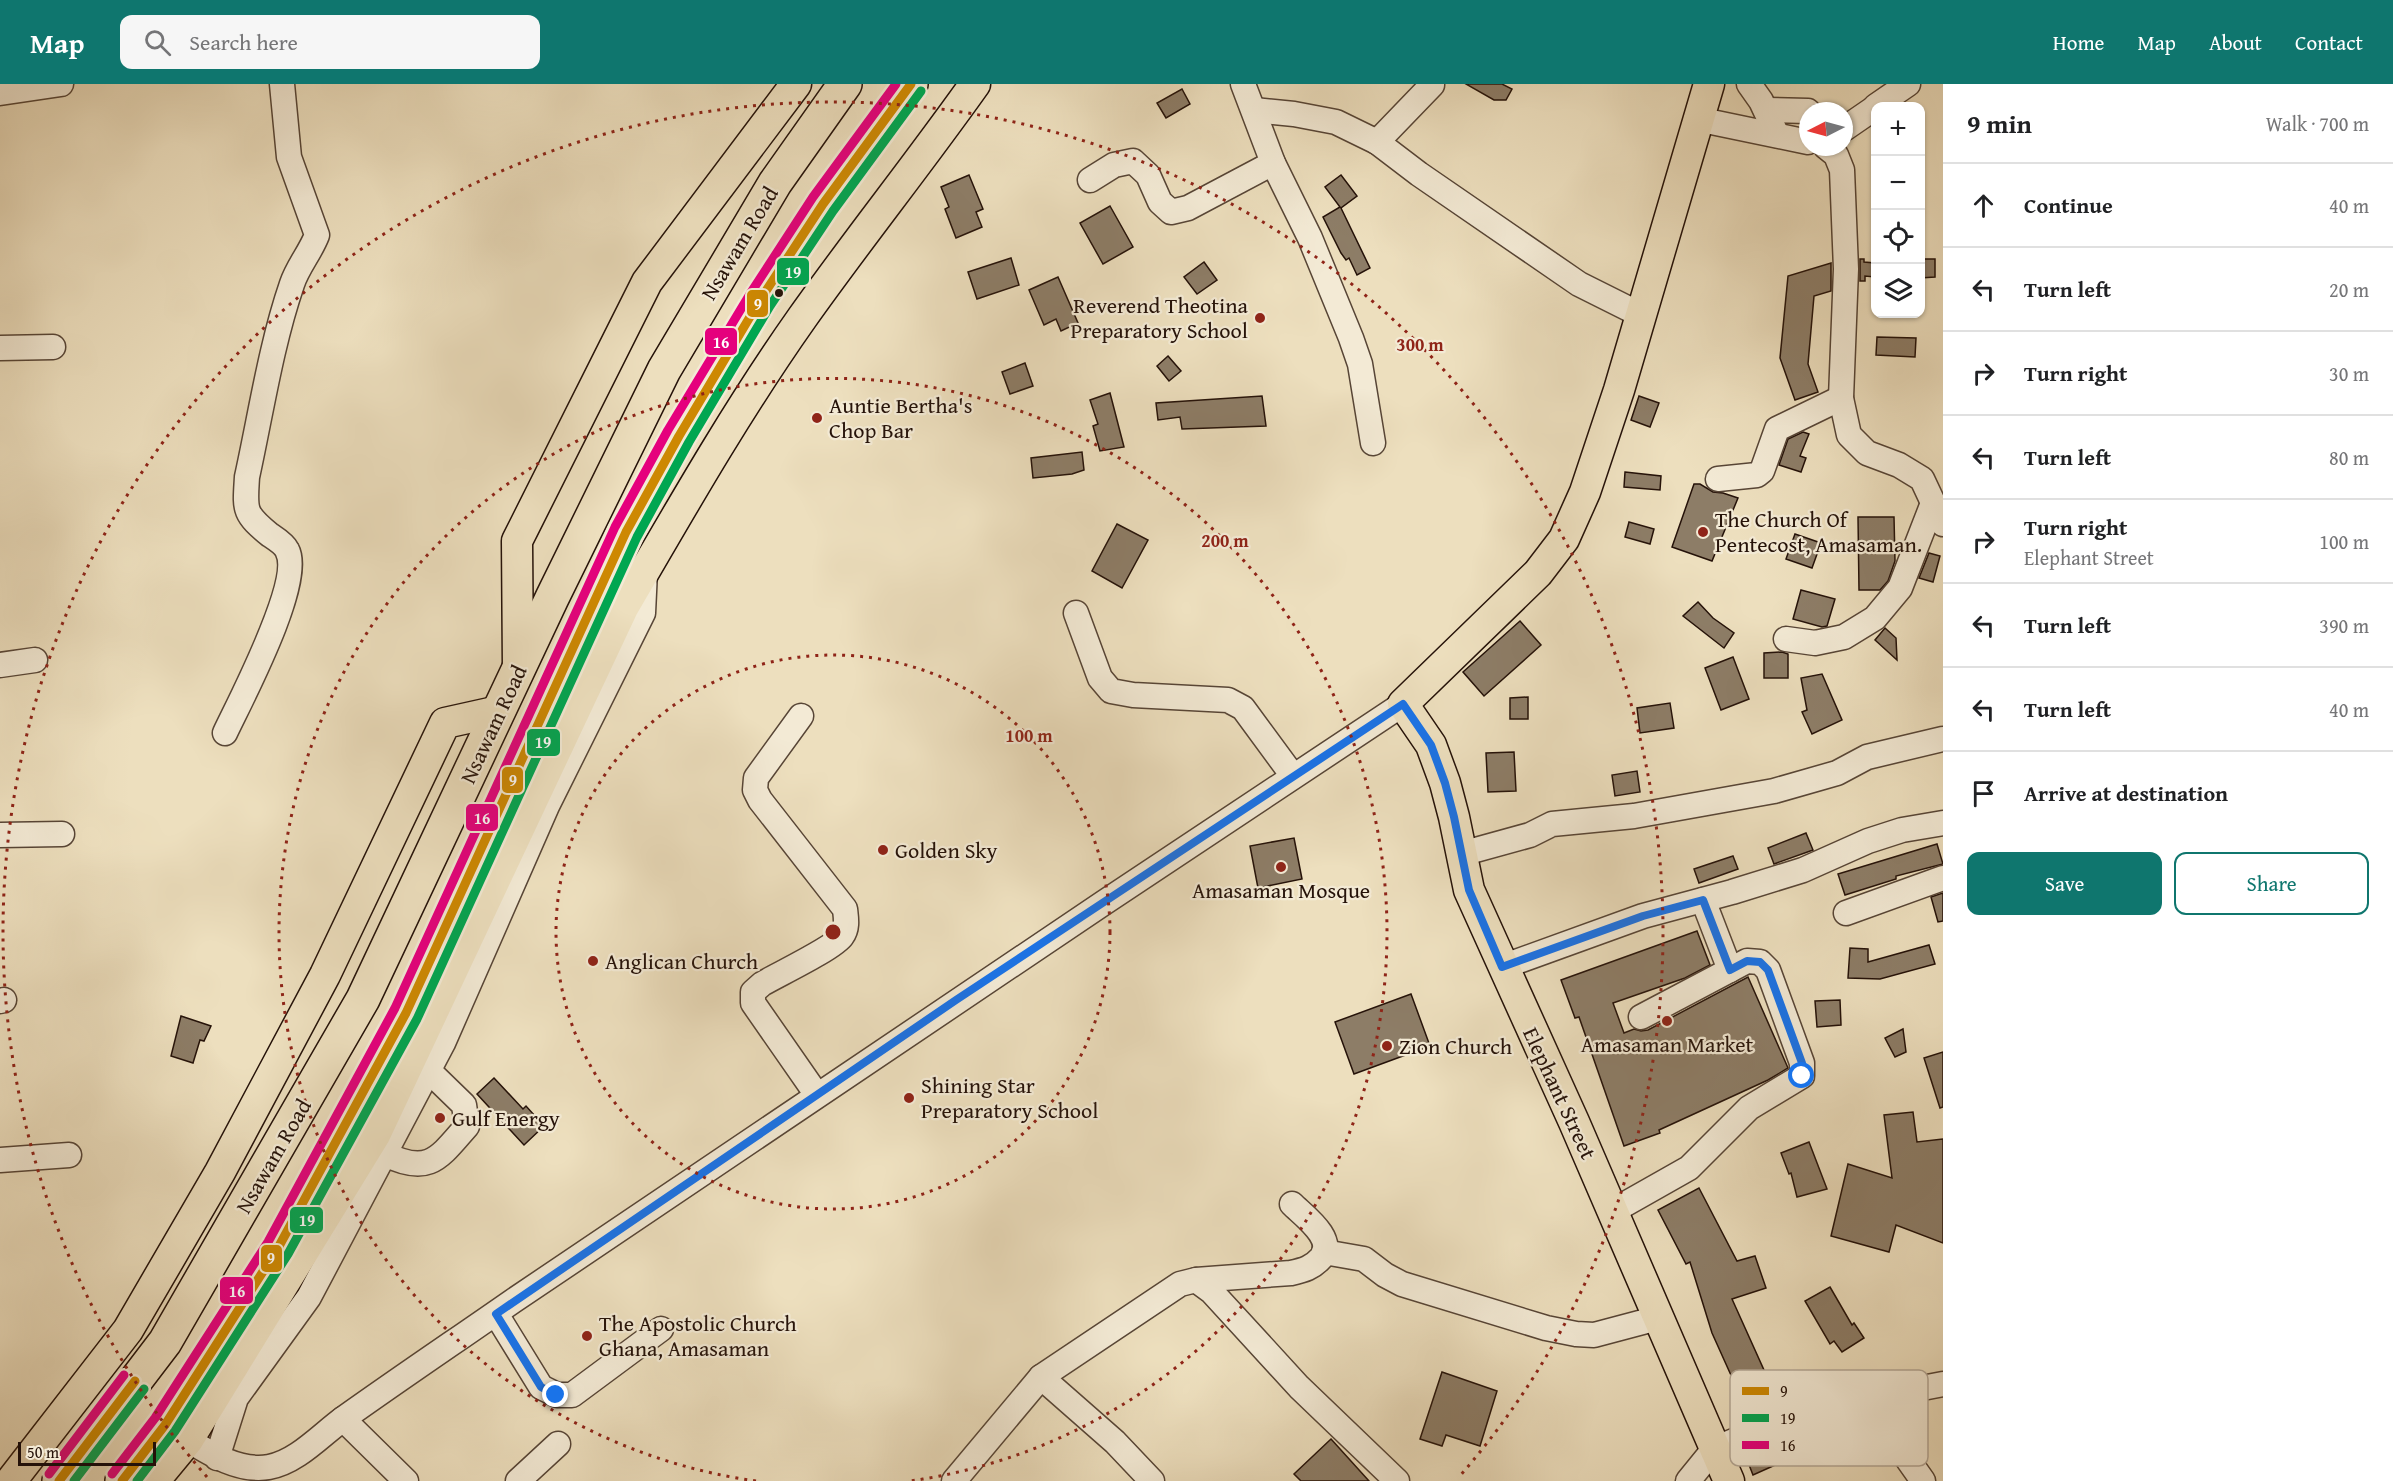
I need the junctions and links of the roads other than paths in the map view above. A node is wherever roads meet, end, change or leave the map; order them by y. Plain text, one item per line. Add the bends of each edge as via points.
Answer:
1 (61, 84) edge
2 (282, 84) edge
3 (796, 84) edge
4 (845, 84) edge
5 (911, 84) edge
6 (975, 84) edge
7 (1243, 84) edge
8 (1709, 84) edge
9 (1749, 84) edge
10 (1908, 84) edge
11 (1432, 85) edge
12 (0, 93) edge
13 (1883, 102) edge
14 (1254, 110) junction
15 (1766, 110) junction
16 (1871, 110) edge
17 (1799, 111) edge
18 (1697, 119) junction
19 (1853, 121) edge
20 (1777, 135) junction
21 (1799, 140) edge
22 (1377, 142) junction
23 (1836, 156) edge
24 (1273, 163) junction
25 (1089, 180) dead end
26 (1641, 315) junction
27 (53, 346) dead end
28 (0, 348) edge
29 (1841, 398) junction
30 (1373, 443) dead end
31 (1718, 479) dead end
32 (1933, 502) junction
33 (1943, 524) edge
34 (645, 570) junction
35 (1076, 613) dead end
36 (1786, 639) dead end
37 (34, 660) dead end
38 (0, 665) edge
39 (518, 670) junction
40 (1403, 704) junction
41 (499, 711) junction
42 (801, 716) dead end
43 (225, 733) dead end
44 (1943, 739) edge
45 (1293, 776) junction
46 (1943, 823) edge
47 (62, 834) dead end
48 (0, 835) edge
49 (1461, 854) junction
50 (1943, 878) edge
51 (1703, 900) junction
52 (1846, 913) dead end
53 (1502, 967) junction
54 (1730, 970) junction
55 (1641, 1017) dead end
56 (429, 1071) junction
57 (817, 1095) junction
58 (385, 1154) junction
59 (69, 1155) dead end
60 (0, 1160) edge
61 (1292, 1204) dead end
62 (1613, 1211) junction
63 (1324, 1252) junction
64 (1196, 1280) junction
65 (496, 1314) junction
66 (1658, 1318) junction
67 (661, 1329) dead end
68 (1041, 1377) junction
69 (1943, 1384) edge
70 (1928, 1387) edge
71 (343, 1419) junction
72 (177, 1433) junction
73 (1730, 1443) edge
74 (558, 1444) dead end
75 (1714, 1449) junction
76 (216, 1458) junction
77 (1912, 1466) edge
78 (241, 1474) edge
79 (11, 1481) edge
80 (59, 1481) edge
81 (122, 1481) edge
82 (154, 1481) edge
83 (406, 1481) edge
84 (518, 1481) edge
85 (954, 1481) edge
86 (1152, 1481) edge
87 (1397, 1481) edge
88 (1688, 1481) edge
89 (1729, 1481) edge
90 (1923, 1481) edge

1 - 12 street
2 - 43 street via 290,157 317,235 297,269 283,312 247,477 246,502 248,514 287,550 291,565 267,645
3 - 39 main road via 647,282 517,541
4 - 39 highway, Nsawam Road via 775,183 664,370
5 - 72 highway, Nsawam Road via 823,204 760,300 626,532 406,1013
6 - 34 main road via 802,318 715,451
7 - 14 street
8 - 18 main road
9 - 15 street
10 - 13 street
11 - 22 street
14 - 22 street via 1336,122
14 - 24 street
15 - 17 street
15 - 20 street
16 - 19 street
18 - 20 street
18 - 26 main road
20 - 21 street
22 - 26 street via 1569,277
23 - 29 street via 1842,170 1846,269
24 - 25 street via 1188,208 1171,212 1161,202 1148,175 1133,161 1114,165
24 - 30 street via 1310,238 1351,338 1360,364
26 - 40 main road via 1586,492 1564,539 1538,573
27 - 28 street
29 - 31 street via 1777,429 1757,475
29 - 32 street via 1850,435 1867,453 1922,479
32 - 33 street
32 - 36 street via 1900,588 1875,618 1844,637 1815,643
34 - 56 street via 643,613 547,806
34 - 72 main road via 623,608 375,1135
35 - 45 street via 1100,678 1111,691 1228,700 1243,708
37 - 38 street
39 - 41 highway, Nsawam Road
40 - 45 street
40 - 49 main road, Elephant Street via 1431,745 1445,783
41 - 79 main road via 445,723 325,975 220,1172 128,1330
41 - 80 highway, Nsawam Road via 363,999 165,1342
42 - 57 street via 756,778 755,790 845,909 847,925 842,937 831,945 762,984 753,992 753,1003
44 - 49 street via 1867,757 1837,773 1774,790 1634,816 1552,824 1530,835
45 - 57 street
46 - 51 street via 1902,830 1803,870
47 - 48 street
49 - 53 main road, Elephant Street via 1469,890
50 - 52 street
51 - 53 street via 1643,916
51 - 54 street
53 - 62 main road, Elephant Street
54 - 55 street
54 - 62 street via 1747,961 1760,962 1768,970 1802,1063 1802,1076 1749,1108 1689,1168
56 - 58 street
56 - 58 street via 464,1105 467,1126 440,1157 429,1162 402,1162
57 - 65 street
58 - 76 street via 309,1296 236,1398
59 - 60 street
61 - 63 street via 1321,1233 1326,1244
62 - 66 main road, Elephant Street
63 - 64 street via 1314,1266 1305,1270
63 - 66 street via 1364,1259 1402,1284 1556,1330 1594,1335
64 - 68 street via 1180,1284
64 - 87 street
65 - 67 street via 541,1387 556,1395 572,1395
65 - 71 street
66 - 75 main road, Elephant Street
68 - 85 street
68 - 86 street via 1115,1442
69 - 70 street
71 - 78 street via 295,1456
71 - 83 street
72 - 76 street
72 - 81 highway, Nsawam Road
72 - 82 main road
73 - 75 street
74 - 84 street
75 - 88 street
75 - 89 main road, Elephant Street
76 - 78 street
77 - 90 street

